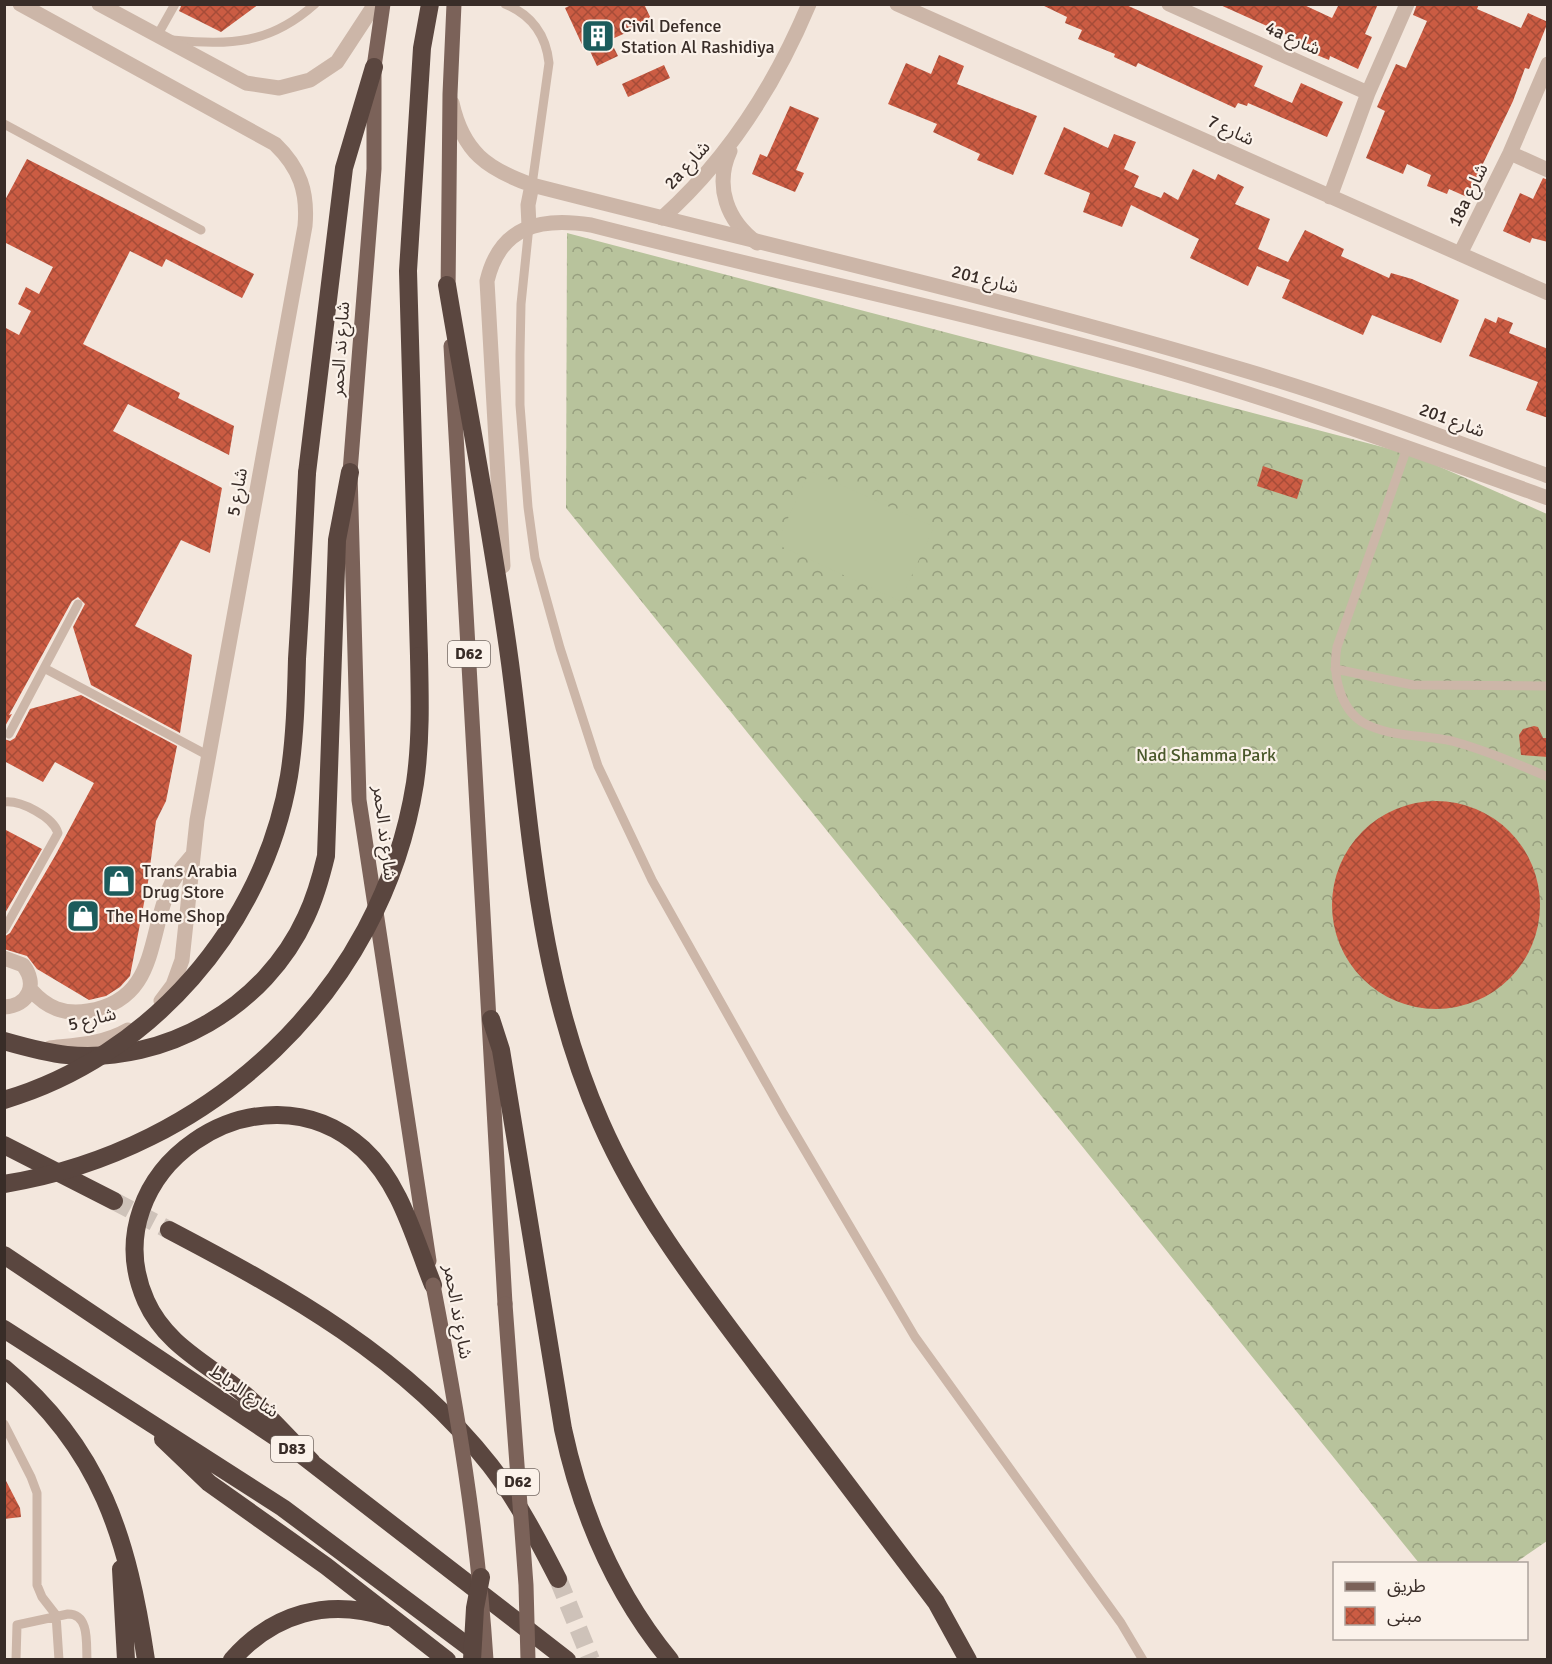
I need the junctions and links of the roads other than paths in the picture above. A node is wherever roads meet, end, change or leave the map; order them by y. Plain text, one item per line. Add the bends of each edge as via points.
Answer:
1 (20, 4) edge
2 (99, 4) edge
3 (175, 4) edge
4 (315, 4) edge
5 (375, 4) edge
6 (383, 4) edge
7 (430, 4) edge
8 (454, 4) edge
9 (506, 4) edge
10 (809, 4) edge
11 (897, 4) edge
12 (1169, 4) edge
13 (1407, 4) edge
14 (919, 8) edge
15 (161, 38) junction
16 (1548, 64) edge
17 (374, 67) junction
18 (1368, 93) junction
19 (450, 94) junction
20 (4, 124) edge
21 (737, 135) junction
22 (1510, 153) junction
23 (1548, 170) edge
24 (532, 185) junction
25 (1330, 197) junction
26 (662, 218) junction
27 (530, 226) junction
28 (201, 230) dead end
29 (757, 243) junction
30 (1460, 254) junction
31 (447, 285) junction
32 (1548, 293) edge
33 (1407, 448) junction
34 (350, 472) junction
35 (1548, 476) edge
36 (1548, 498) edge
37 (78, 604) dead end
38 (506, 636) junction
39 (44, 668) junction
40 (1335, 669) junction
41 (1548, 686) edge
42 (9, 734) dead end
43 (209, 756) junction
44 (1548, 777) edge
45 (4, 802) edge
46 (192, 857) junction
47 (4, 930) edge
48 (4, 958) edge
49 (31, 990) junction
50 (4, 1007) edge
51 (490, 1019) junction
52 (4, 1041) edge
53 (36, 1050) junction
54 (4, 1100) edge
55 (4, 1145) edge
56 (4, 1184) edge
57 (114, 1202) tunnel mouth
58 (169, 1230) tunnel mouth
59 (4, 1255) edge
60 (433, 1285) junction
61 (4, 1329) edge
62 (4, 1368) edge
63 (141, 1416) junction
64 (4, 1424) edge
65 (312, 1462) junction
66 (121, 1544) junction
67 (481, 1577) junction
68 (558, 1579) tunnel mouth
69 (56, 1615) junction
70 (404, 1625) junction
71 (16, 1659) edge
72 (59, 1659) edge
73 (87, 1659) edge
74 (126, 1659) edge
75 (146, 1659) edge
76 (232, 1659) edge
77 (447, 1659) edge
78 (472, 1659) edge
79 (486, 1659) edge
80 (528, 1659) edge
81 (567, 1659) edge
82 (670, 1659) edge
83 (968, 1659) edge
84 (1143, 1659) edge

1 - 43 street, شارع 5 via 275,144 298,172 304,190 305,226
2 - 15 street
3 - 15 lane
4 - 15 lane via 285,27 250,41 219,44
5 - 15 street via 337,62 295,86 262,87 246,83
6 - 17 main road, شارع ند الحمر
7 - 56 highway, bridge via 422,48 408,270 420,731 415,784 400,846 377,905 347,962 309,1013 265,1060 216,1100 161,1134 102,1160
8 - 19 main road, D62
9 - 24 lane via 533,22 548,52
10 - 21 street, 2a شارع via 768,85
11 - 14 street, شارع 7
12 - 18 street, 4a شارع
13 - 18 street
14 - 25 street, شارع 7
16 - 22 street, 18a شارع
17 - 34 main road, شارع ند الحمر via 374,170
17 - 54 highway, bridge via 344,168 307,473 289,776 262,868 214,952 148,1023 67,1076
18 - 25 street
19 - 24 street, شارع 201 via 462,134 480,158 491,168
19 - 31 main road, D62
20 - 28 lane
21 - 26 street, 2a شارع via 702,179
21 - 29 street, 2a شارع via 724,167 723,192 738,226
22 - 23 street, 18a شارع
22 - 30 street, 18a شارع
24 - 26 street, شارع 201
24 - 27 street
25 - 30 street, شارع 7
26 - 29 street, شارع 201
27 - 33 street via 560,222 591,225 1013,328 1243,392
27 - 38 street via 501,247 487,281
27 - 84 lane via 520,354 528,507 538,569 598,766 652,880 915,1337
29 - 35 street, شارع 201 via 1088,325 1250,372 1391,418
30 - 32 street, شارع 7
31 - 38 highway
31 - 51 main road, D62
33 - 36 street
33 - 40 lane via 1336,646
34 - 53 highway via 337,540 326,856 306,918 290,946 256,987 223,1015 194,1031 122,1053 68,1055
34 - 60 main road, شارع ند الحمر via 359,800
37 - 39 lane
38 - 83 highway via 545,944 568,1036 601,1124 637,1196 680,1263 936,1602
39 - 42 lane
39 - 43 lane
40 - 41 lane via 1413,685
40 - 44 lane via 1345,702 1369,726 1473,747
43 - 46 street, شارع 5
45 - 47 lane via 13,801 49,820 58,833
46 - 49 street via 168,890 150,961 130,991 98,1010 80,1013 50,1007
46 - 53 street, شارع 5 via 182,960 173,985 157,1006 117,1037
48 - 49 street via 23,965 29,973
49 - 50 street via 26,1000
51 - 80 main road, D62, bridge
51 - 82 highway via 501,1050 563,1429 576,1485 611,1570
52 - 53 highway
55 - 57 highway
58 - 68 highway via 314,1309 401,1373 447,1416 491,1466 537,1537
59 - 65 highway, شارع الرباط / D83
60 - 65 highway via 396,1191 381,1168 338,1132 312,1121 257,1116 204,1133 181,1149 162,1170 148,1193 135,1247 146,1301 178,1346 245,1394
60 - 67 main road, شارع ند الحمر, bridge via 460,1427
61 - 63 highway
62 - 66 highway via 55,1414 76,1444 99,1484
63 - 70 highway via 209,1483
63 - 79 highway via 326,1538
64 - 69 lane via 37,1493 37,1585
65 - 81 highway, شارع الرباط / D83
66 - 74 highway
66 - 75 highway
67 - 78 highway, bridge
67 - 79 main road, شارع ند الحمر, bridge
69 - 71 lane via 16,1625
69 - 72 lane
69 - 73 lane via 73,1614 83,1622
70 - 76 highway via 349,1608 310,1610 257,1634
70 - 77 highway

